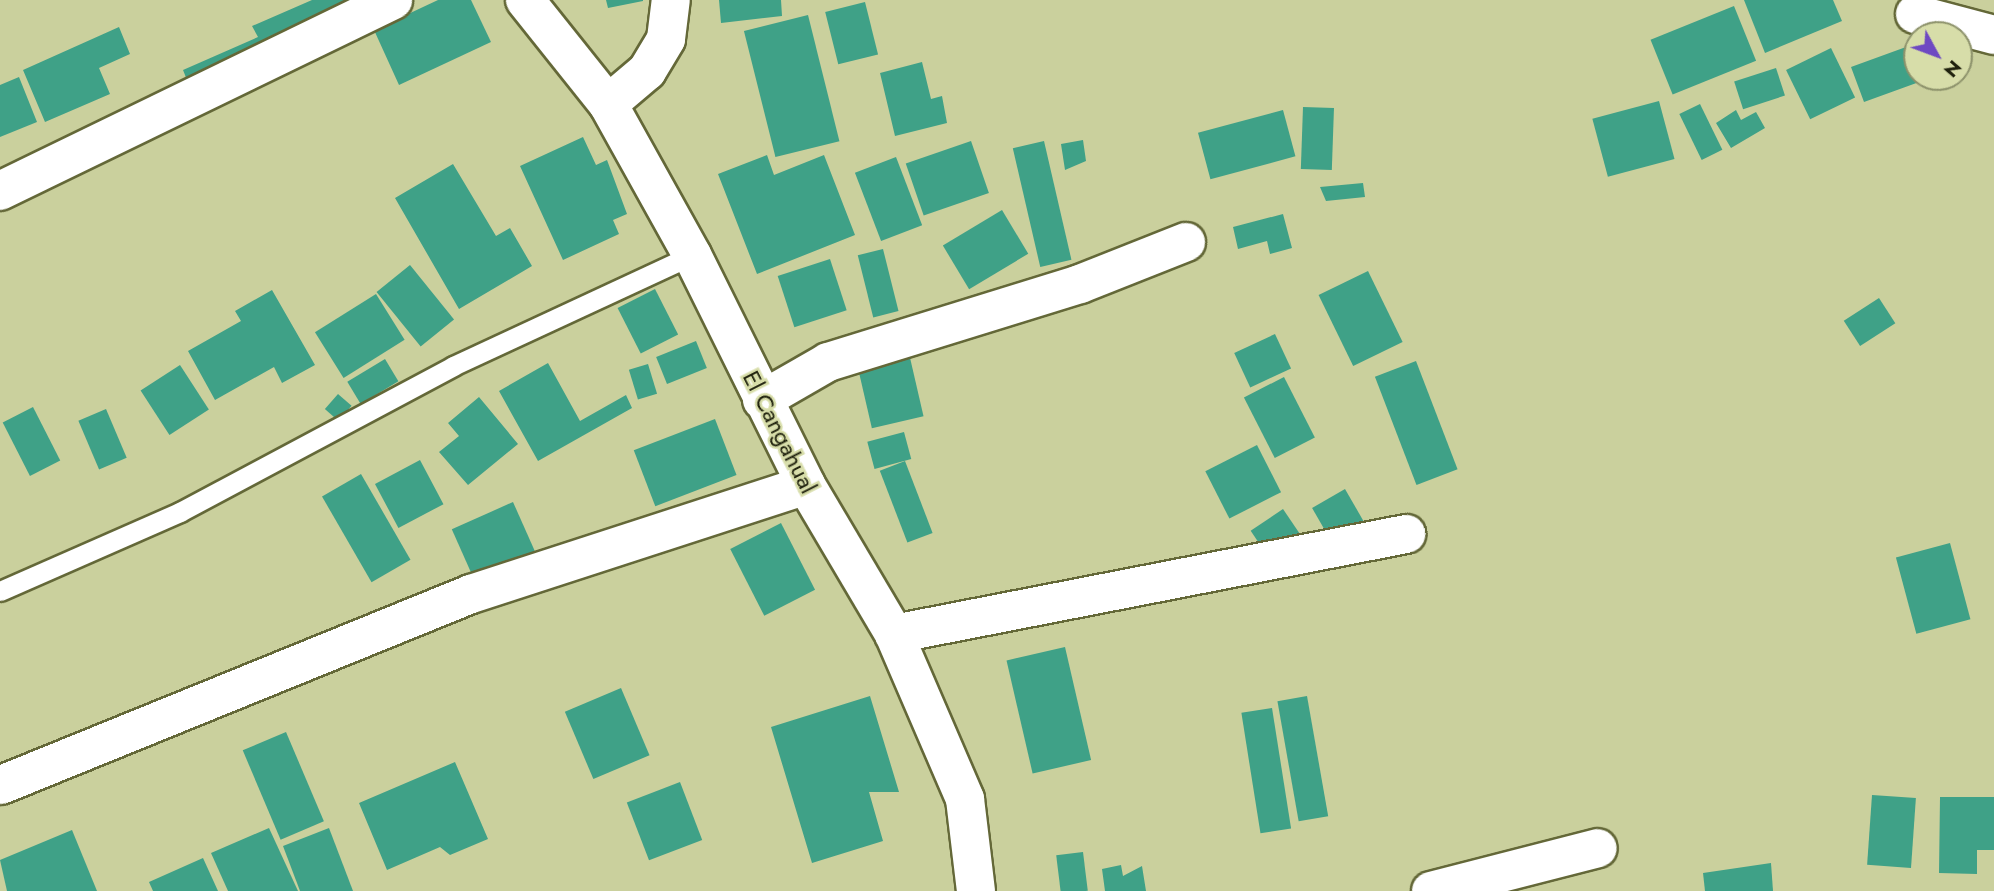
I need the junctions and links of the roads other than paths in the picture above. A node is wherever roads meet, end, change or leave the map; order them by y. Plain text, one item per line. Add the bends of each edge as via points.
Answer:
1 (393, 0) edge
2 (525, 0) edge
3 (671, 0) edge
4 (1915, 13) dead end
5 (1994, 34) edge
6 (608, 104) junction
7 (0, 191) edge
8 (1186, 242) dead end
9 (692, 255) junction
10 (762, 400) junction
11 (806, 485) junction
12 (1406, 534) dead end
13 (0, 591) edge
14 (894, 634) junction
15 (1, 785) edge
16 (1598, 848) dead end
17 (976, 891) edge
18 (1431, 891) edge

1 - 7 street
2 - 6 street, El Cangahual
3 - 6 street via 666,38 647,71
4 - 5 street
6 - 9 street, El Cangahual
8 - 10 street via 1080,284 828,362
9 - 10 street, El Cangahual
9 - 13 lane via 453,366 180,512
10 - 11 street, El Cangahual
11 - 14 street, El Cangahual
11 - 15 street via 471,594
12 - 14 street
14 - 17 street, El Cangahual via 965,799
16 - 18 street

